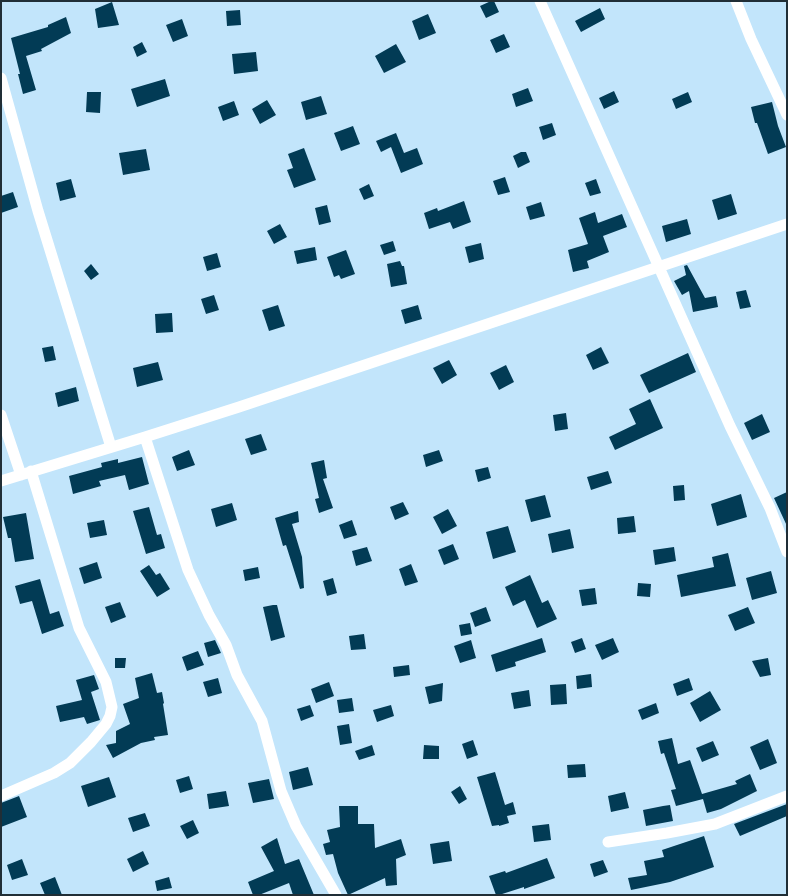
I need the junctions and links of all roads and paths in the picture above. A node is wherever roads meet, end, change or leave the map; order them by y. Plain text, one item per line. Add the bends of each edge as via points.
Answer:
1 (540, 1) edge
2 (736, 1) edge
3 (1, 78) edge
4 (787, 115) edge
5 (787, 224) edge
6 (659, 267) junction
7 (1, 415) edge
8 (145, 437) junction
9 (111, 447) junction
10 (26, 473) junction
11 (1, 481) edge
12 (787, 552) edge
13 (1, 796) edge
14 (787, 796) edge
15 (608, 842) dead end
16 (336, 895) edge

1 - 6 street
2 - 4 street
3 - 9 street via 38,211
5 - 6 street
6 - 8 street
6 - 12 street via 730,426 770,508
7 - 10 street
8 - 9 street
8 - 16 street via 188,570 226,645 237,675 262,721 281,791 296,826
9 - 10 street
10 - 11 street
10 - 13 street via 79,628 106,682 112,707 106,724 70,763 54,773
14 - 15 street via 715,824

